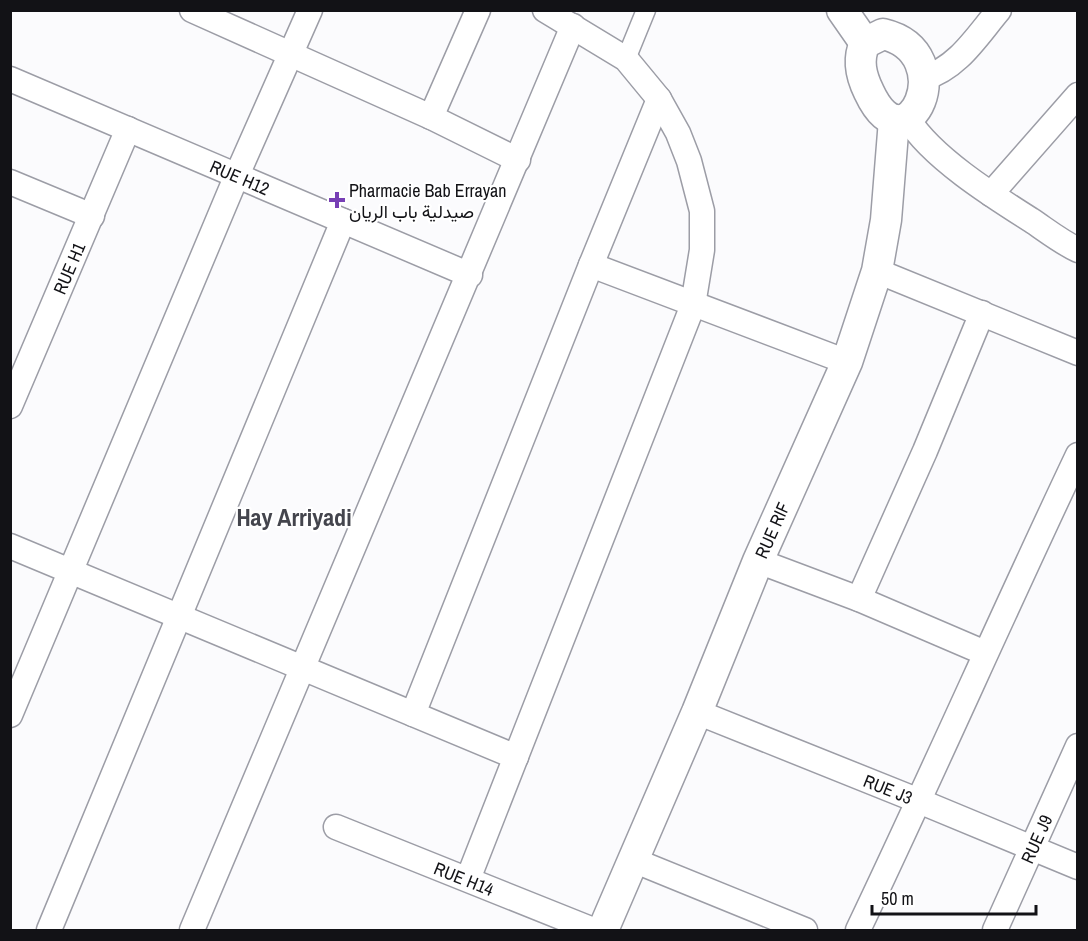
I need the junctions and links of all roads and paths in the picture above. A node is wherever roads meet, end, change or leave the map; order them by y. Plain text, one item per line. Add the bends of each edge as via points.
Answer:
1 (310, 10) edge
2 (478, 10) edge
3 (545, 10) edge
4 (645, 10) edge
5 (842, 10) edge
6 (196, 11) edge
7 (989, 14) edge
8 (573, 26) junction
9 (865, 43) junction
10 (290, 55) junction
11 (626, 59) junction
12 (924, 78) junction
13 (10, 79) edge
14 (1077, 95) edge
15 (659, 99) junction
16 (431, 117) junction
17 (901, 119) junction
18 (128, 129) junction
19 (518, 160) junction
20 (237, 175) junction
21 (10, 182) edge
22 (991, 194) junction
23 (92, 216) junction
24 (344, 221) junction
25 (1077, 249) edge
26 (591, 264) junction
27 (877, 271) junction
28 (470, 274) junction
29 (693, 305) junction
30 (982, 313) junction
31 (1077, 353) edge
32 (847, 362) junction
33 (10, 406) edge
34 (1077, 455) edge
35 (10, 546) edge
36 (758, 561) junction
37 (70, 571) junction
38 (859, 599) junction
39 (179, 616) junction
40 (985, 653) junction
41 (303, 668) junction
42 (697, 712) junction
43 (413, 714) junction
44 (10, 715) edge
45 (1077, 746) edge
46 (516, 757) junction
47 (919, 801) junction
48 (336, 827) dead end
49 (1032, 849) junction
50 (633, 860) junction
51 (1077, 867) edge
52 (468, 879) junction
53 (49, 930) edge
54 (192, 930) edge
55 (593, 930) edge
56 (603, 930) edge
57 (804, 930) edge
58 (858, 930) edge
59 (995, 930) edge

1 - 10 street
2 - 16 street
3 - 8 street
4 - 11 street
5 - 9 street
6 - 10 street
7 - 12 street via 959,58 938,74
8 - 11 street
8 - 19 street
9 - 12 street via 883,34 894,37 913,53
9 - 17 street via 860,61 868,90 880,112
10 - 16 street
10 - 20 street
11 - 15 street
12 - 17 street via 919,107
13 - 18 street, RUE H12
14 - 22 street
15 - 26 street
15 - 29 street via 689,161 702,211 702,250
16 - 19 street
17 - 22 street
17 - 27 street, RUE RIF
18 - 20 street, RUE H12
18 - 23 street, RUE H1
19 - 28 street
20 - 24 street, RUE H12
20 - 37 street
21 - 23 street
22 - 25 street
23 - 33 street, RUE H1
24 - 28 street, RUE H12
24 - 39 street
26 - 29 street
26 - 43 street
27 - 30 street
27 - 32 street, RUE RIF
28 - 41 street
29 - 32 street
29 - 46 street
30 - 31 street
30 - 38 street
32 - 36 street, RUE RIF
34 - 40 street
35 - 37 street
36 - 38 street
36 - 42 street, RUE RIF
37 - 39 street
37 - 44 street
38 - 40 street
39 - 41 street
39 - 53 street
40 - 47 street
41 - 43 street
41 - 54 street
42 - 47 street, RUE J3
42 - 50 street, RUE RIF
43 - 46 street
45 - 49 street, RUE J9
46 - 52 street
47 - 49 street, RUE J3
47 - 58 street
48 - 52 street, RUE H14
49 - 51 street, RUE J3
49 - 59 street, RUE J9
50 - 56 street, RUE RIF
50 - 57 street
52 - 55 street, RUE H14

